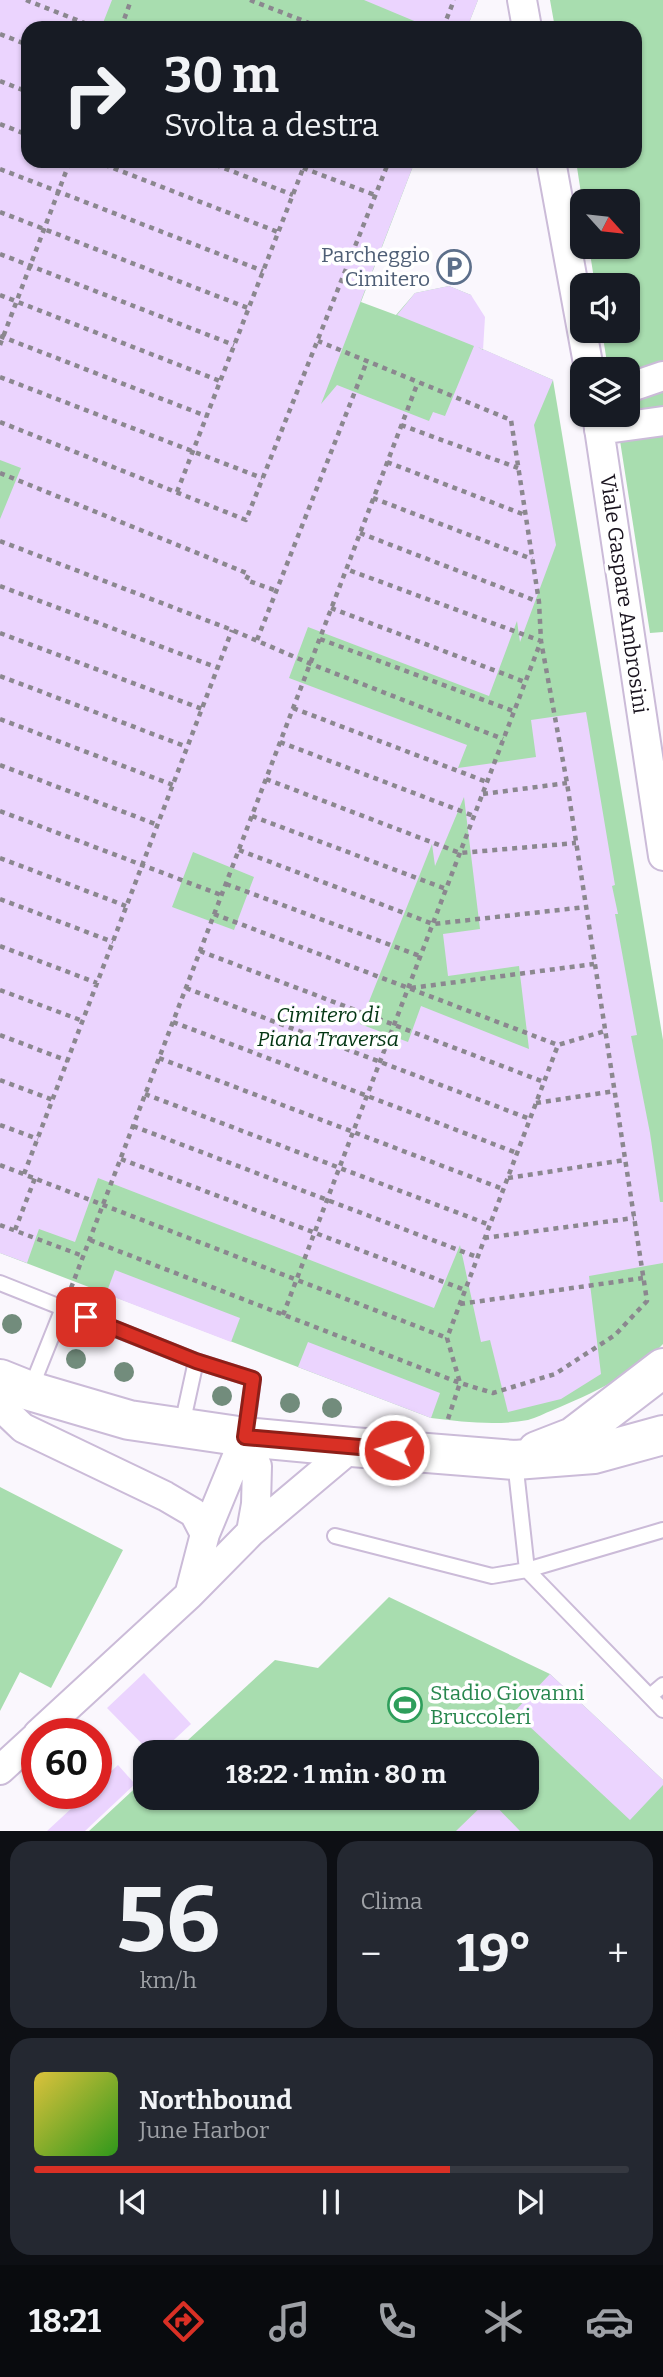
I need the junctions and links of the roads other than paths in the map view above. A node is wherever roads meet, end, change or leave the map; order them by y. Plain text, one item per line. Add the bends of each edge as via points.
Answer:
1 (522, 0) edge
2 (526, 21) edge
3 (552, 168) edge
4 (587, 357) edge
5 (663, 376) edge
6 (640, 384) edge
7 (640, 421) edge
8 (663, 421) edge
9 (599, 427) edge
10 (663, 856) edge
11 (0, 1283) edge
12 (64, 1308) junction
13 (196, 1361) junction
14 (663, 1368) edge
15 (10, 1392) edge
16 (181, 1428) junction
17 (663, 1435) edge
18 (245, 1437) junction
19 (352, 1447) junction
20 (515, 1460) junction
21 (663, 1530) edge
22 (251, 1532) junction
23 (205, 1534) junction
24 (335, 1536) dead end
25 (527, 1570) junction
26 (189, 1595) junction
27 (663, 1685) edge
28 (650, 1696) junction
29 (663, 1710) edge
30 (56, 1718) edge
31 (21, 1751) edge
32 (0, 1770) edge

1 - 2 street
3 - 4 street
5 - 6 street
7 - 8 street
9 - 10 street, Viale Gaspare Ambrosini
11 - 12 lane
12 - 13 lane
12 - 15 lane
13 - 16 lane
13 - 18 lane via 253,1379
14 - 20 main road via 573,1437
15 - 16 main road
15 - 23 street via 23,1428 166,1496 194,1513
16 - 18 main road
17 - 20 main road via 594,1454
18 - 19 main road
18 - 22 street via 257,1466
18 - 23 street
19 - 20 main road
19 - 22 street
20 - 25 lane
21 - 25 lane
22 - 26 street
23 - 26 street
24 - 25 lane via 492,1576
25 - 28 lane
26 - 30 street
27 - 28 lane
28 - 29 lane
31 - 32 street

